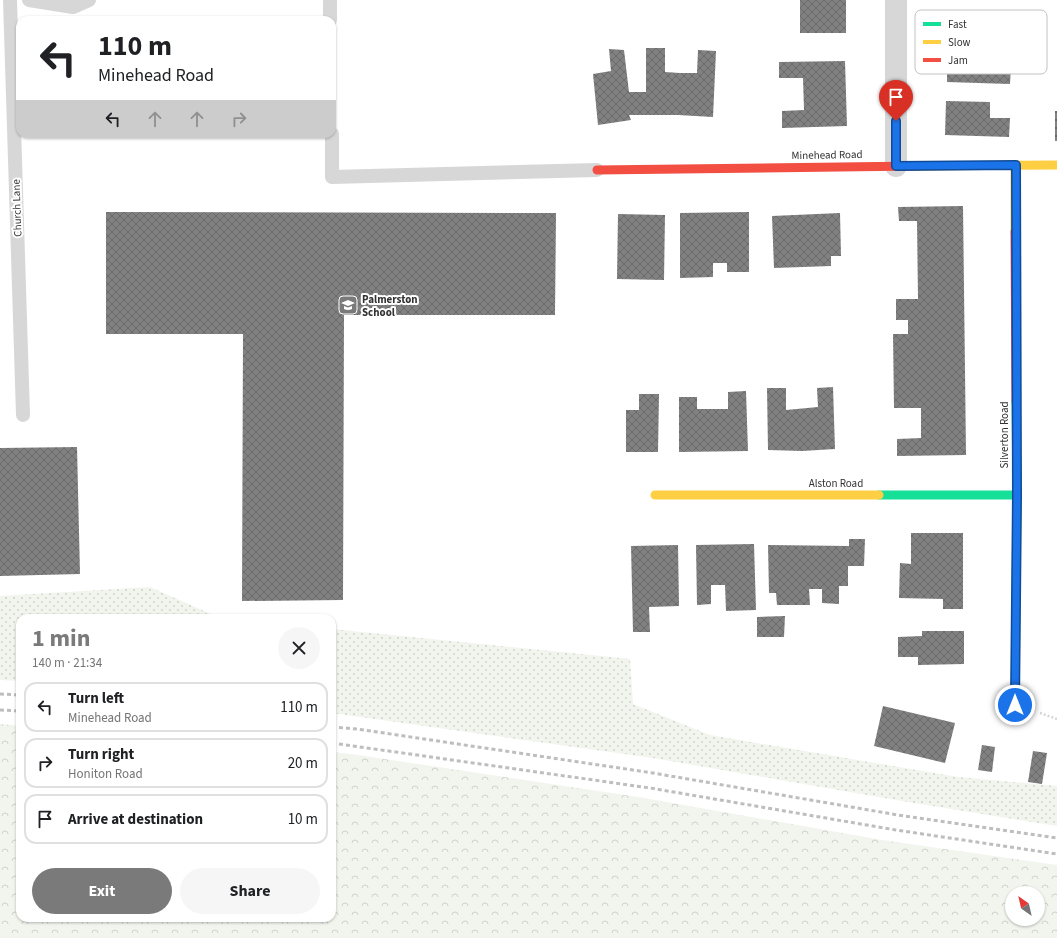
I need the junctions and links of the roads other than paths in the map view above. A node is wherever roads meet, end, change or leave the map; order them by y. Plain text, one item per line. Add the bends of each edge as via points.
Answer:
1 (10, 0) edge
2 (30, 0) edge
3 (89, 0) edge
4 (330, 0) edge
5 (896, 0) edge
6 (330, 16) edge
7 (332, 138) edge
8 (1016, 165) junction
9 (1057, 165) edge
10 (896, 166) junction
11 (597, 170) joint
12 (23, 415) dead end
13 (1017, 495) junction
14 (655, 496) dead end
15 (1015, 705) dead end

1 - 12 lane, Church Lane
2 - 3 lane via 73,7
4 - 6 lane
5 - 10 street
7 - 11 lane via 332,177
8 - 9 street, Minehead Road
8 - 10 street, Minehead Road
8 - 13 street, Silverton Road
10 - 11 street, Minehead Road
13 - 14 street, Alston Road
13 - 15 street, Silverton Road

